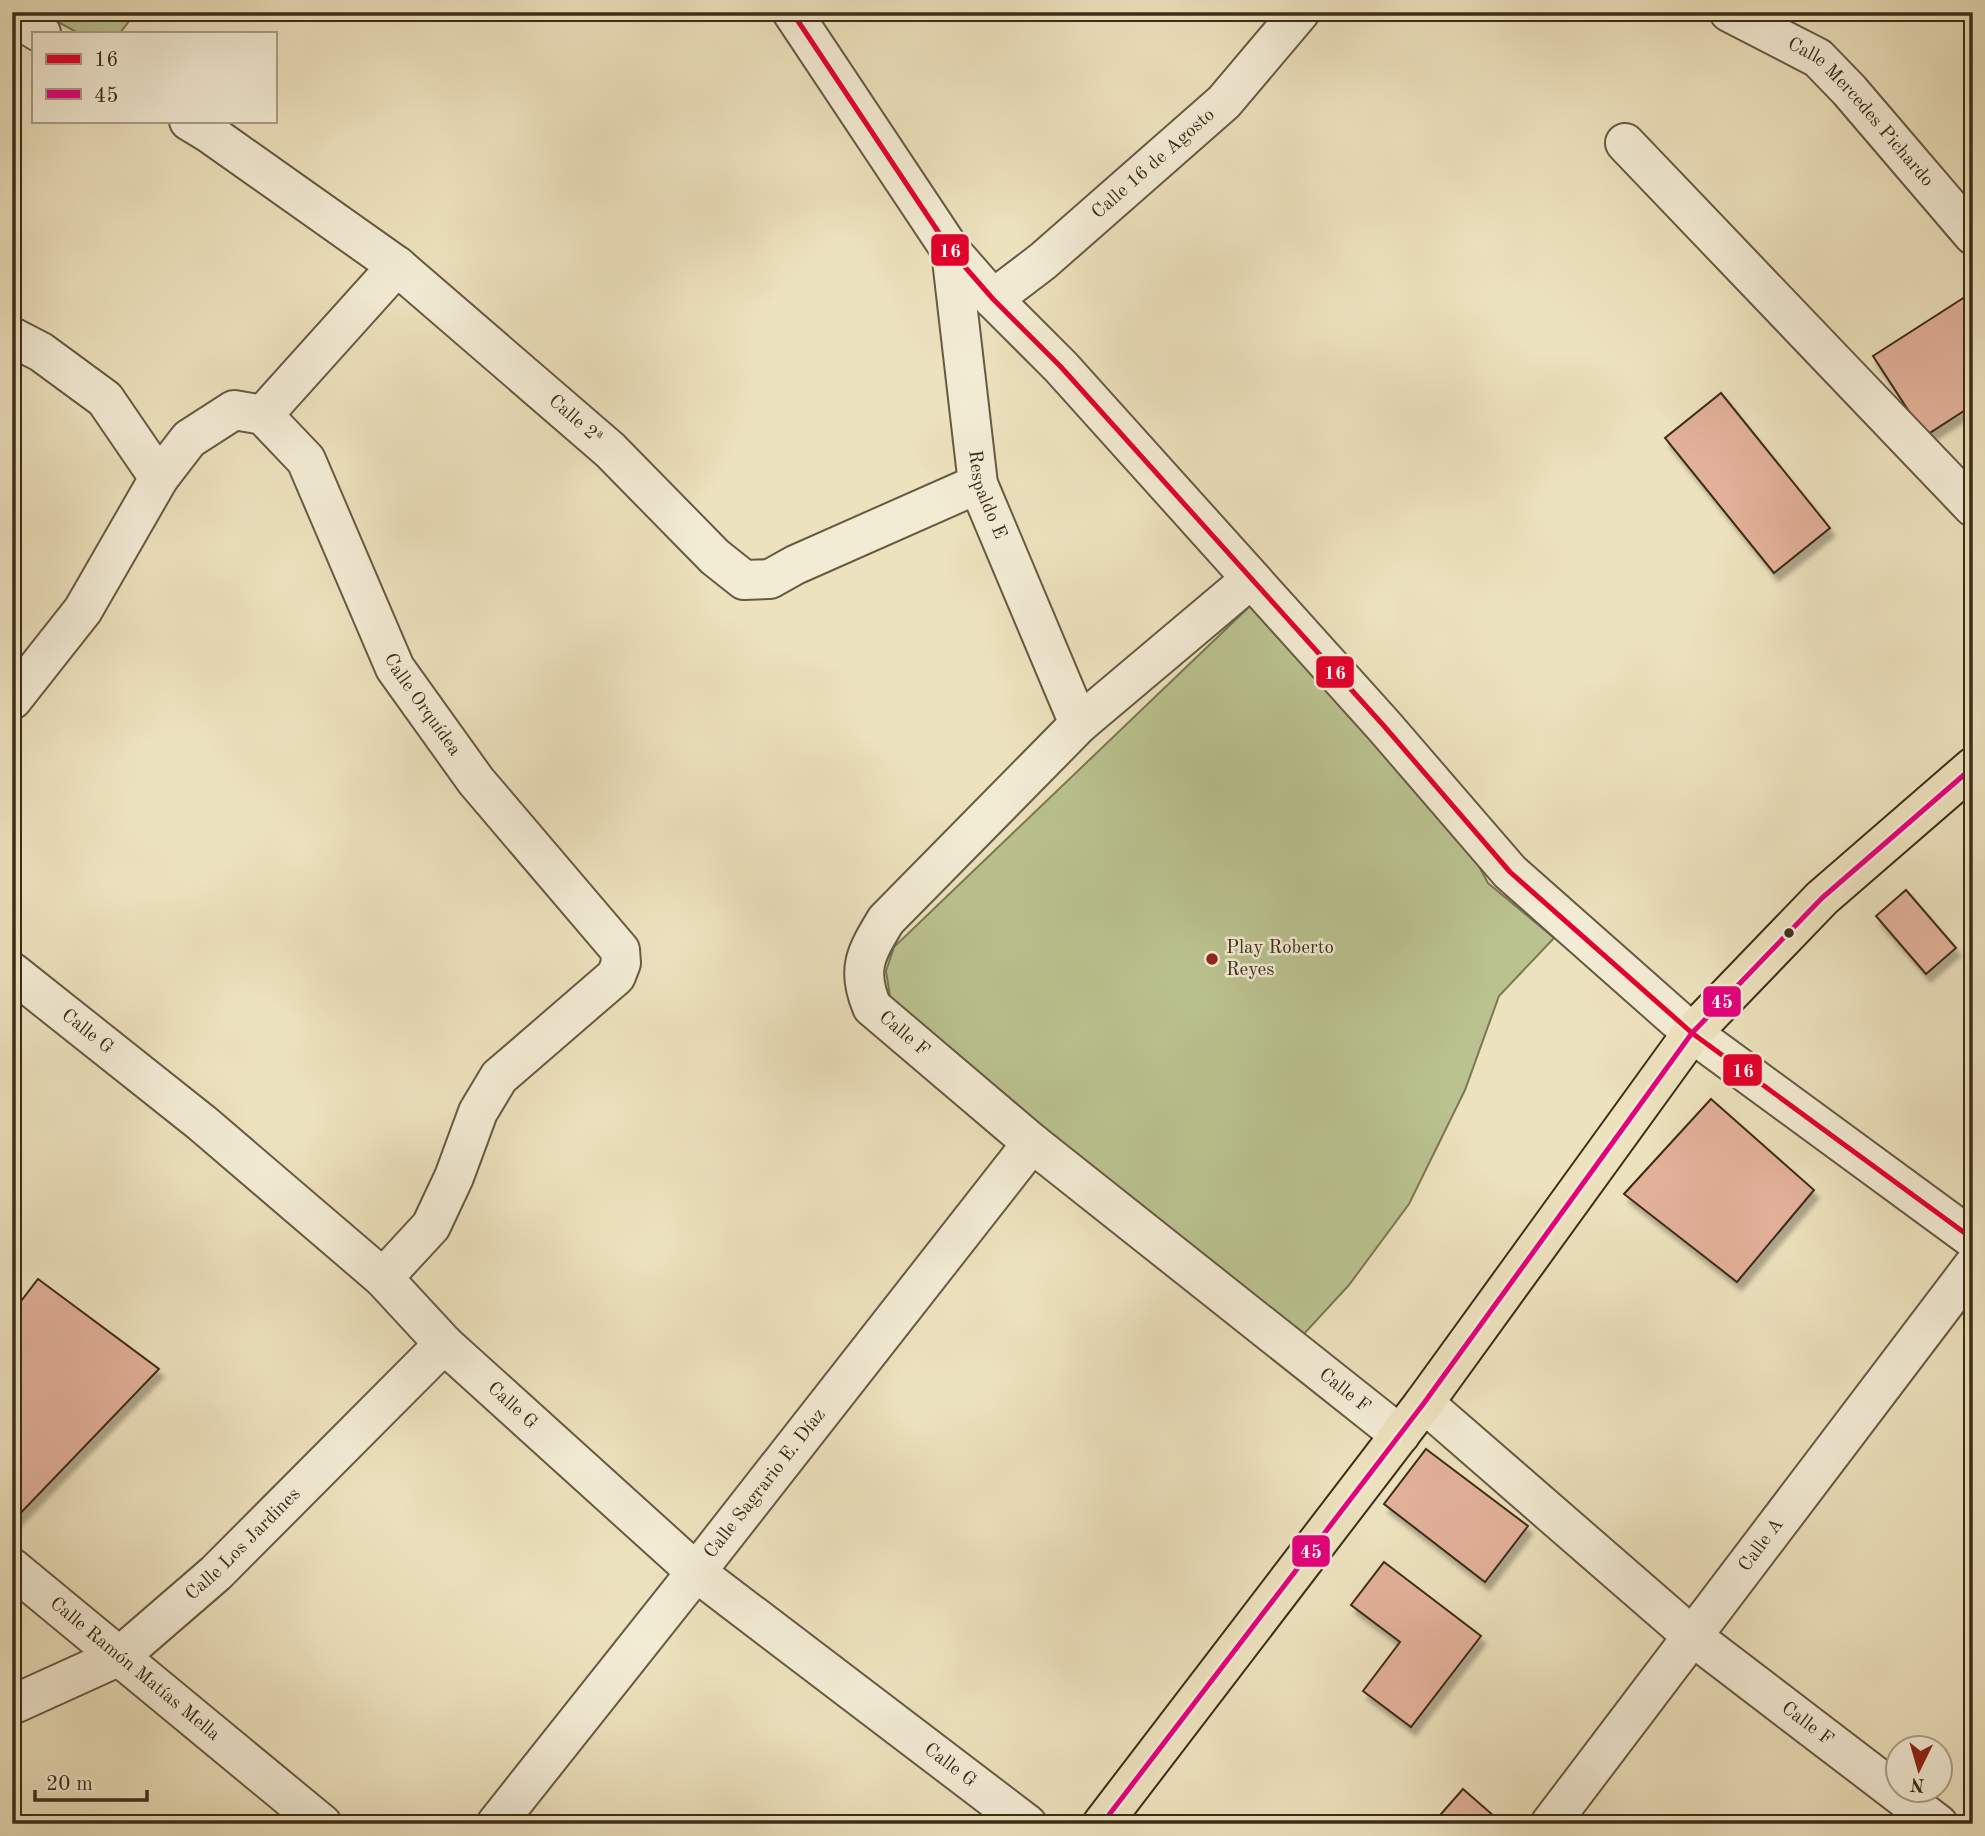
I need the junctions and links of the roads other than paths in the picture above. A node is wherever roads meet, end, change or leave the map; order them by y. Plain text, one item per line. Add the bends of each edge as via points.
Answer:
1 (792, 12) edge
2 (1300, 12) edge
3 (1729, 12) edge
4 (12, 16) edge
5 (39, 32) edge
6 (191, 122) edge
7 (1626, 143) dead end
8 (1973, 235) edge
9 (951, 251) junction
10 (397, 266) junction
11 (993, 299) junction
12 (12, 337) edge
13 (263, 415) junction
14 (159, 478) junction
15 (978, 484) junction
16 (1973, 507) edge
17 (1251, 579) junction
18 (12, 701) edge
19 (1079, 724) junction
20 (1973, 767) edge
21 (12, 972) edge
22 (1692, 1033) junction
23 (1032, 1143) junction
24 (1973, 1239) edge
25 (1973, 1266) edge
26 (383, 1278) junction
27 (444, 1344) junction
28 (1424, 1403) junction
29 (1400, 1435) junction
30 (12, 1568) edge
31 (696, 1572) junction
32 (1692, 1636) junction
33 (120, 1656) junction
34 (12, 1704) edge
35 (322, 1824) edge
36 (496, 1824) edge
37 (1027, 1824) edge
38 (1102, 1824) edge
39 (1550, 1824) edge
40 (1938, 1824) edge

1 - 9 street
2 - 11 street, Calle 16 de Agosto via 1224,103
3 - 8 street, Calle Mercedes Pichardo via 1818,58
4 - 5 street
6 - 10 street, Calle 2ª
7 - 16 street
9 - 11 street
9 - 15 street, Respaldo E
10 - 13 street
10 - 15 street, Calle 2ª via 610,450 715,557 744,580 770,579
11 - 17 street
12 - 14 street via 41,352 105,399
13 - 14 street via 234,410 189,439
13 - 26 street, Calle Orquídea via 306,460 394,667 476,781 620,950 616,975 499,1077 478,1112 431,1226
14 - 18 street via 83,610
15 - 19 street, Respaldo E
17 - 19 street, Calle F
17 - 22 street via 1510,872
19 - 23 street, Calle F via 886,920 864,963 863,987 872,1007
20 - 22 main road via 1822,898
21 - 26 street, Calle G via 202,1123
22 - 24 street
22 - 28 main road
23 - 29 street, Calle F
23 - 31 street, Calle Sagrario E. Díaz
25 - 32 street, Calle A
26 - 27 street, Calle G
27 - 31 street, Calle G
27 - 33 street, Calle Los Jardines via 216,1573
28 - 29 main road
28 - 32 street, Calle F
29 - 38 main road
30 - 33 street, Calle Ramón Matías Mella
31 - 36 street, Calle Sagrario E. Díaz
31 - 37 street, Calle G
32 - 39 street, Calle A
32 - 40 street, Calle F
33 - 34 street, Calle Los Jardines
33 - 35 street, Calle Ramón Matías Mella

